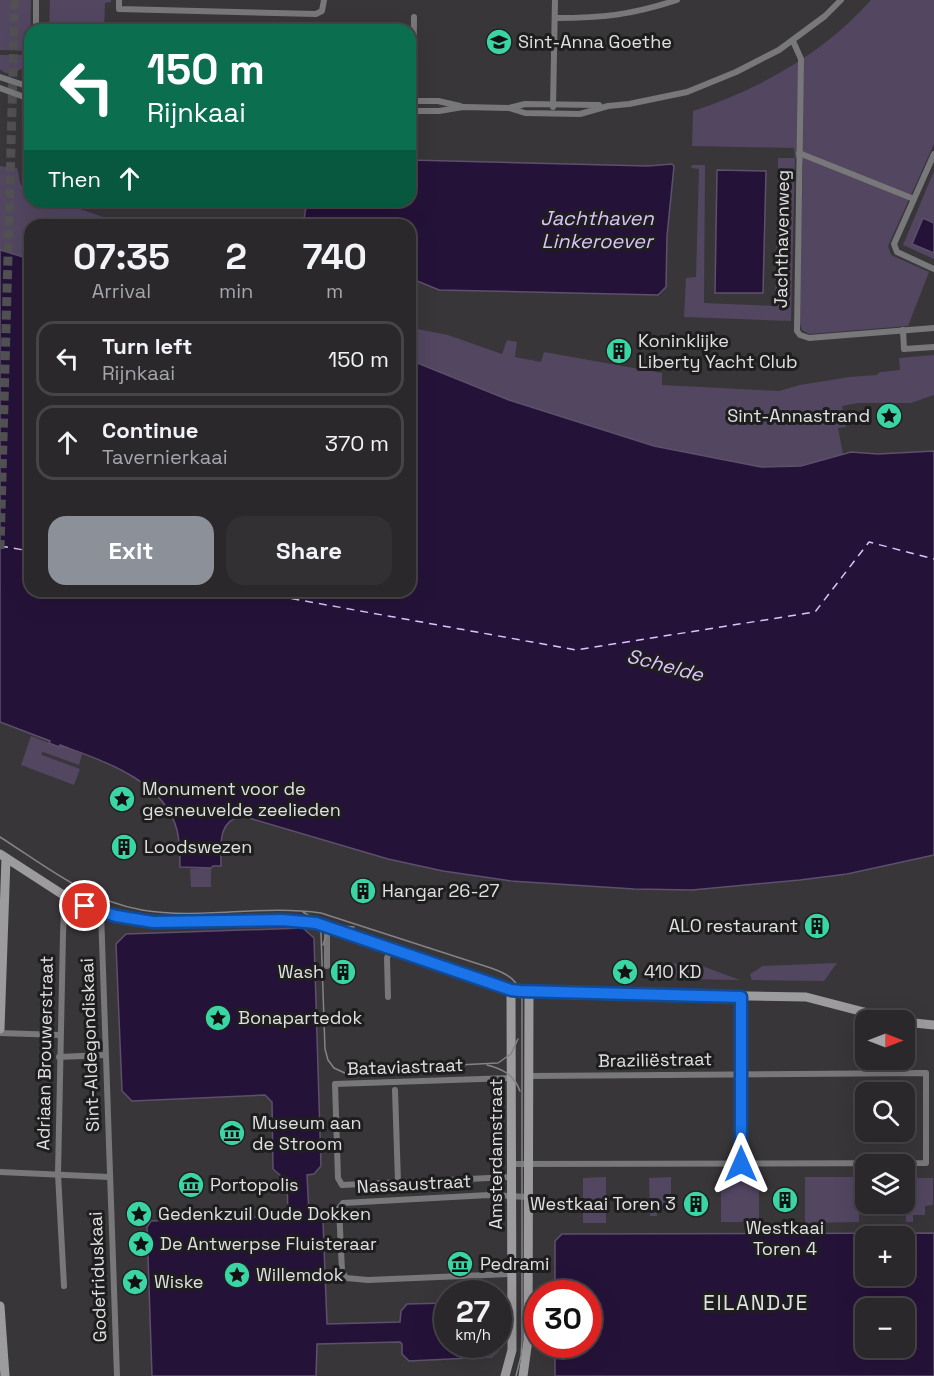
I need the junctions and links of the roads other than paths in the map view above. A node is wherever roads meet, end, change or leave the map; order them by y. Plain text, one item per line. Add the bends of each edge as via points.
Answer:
1 (36, 0) edge
2 (119, 0) edge
3 (555, 0) edge
4 (677, 0) edge
5 (841, 0) edge
6 (324, 2) edge
7 (414, 17) dead end
8 (555, 18) junction
9 (36, 24) edge
10 (414, 24) edge
11 (792, 41) junction
12 (0, 77) edge
13 (24, 85) edge
14 (0, 88) edge
15 (24, 97) edge
16 (416, 101) edge
17 (553, 104) junction
18 (608, 106) junction
19 (463, 107) junction
20 (509, 108) junction
21 (416, 111) edge
22 (553, 113) junction
23 (799, 153) junction
24 (934, 153) edge
25 (914, 199) junction
26 (934, 269) edge
27 (934, 328) edge
28 (903, 330) junction
29 (934, 347) edge
30 (3, 856) edge
31 (68, 898) junction
32 (101, 912) junction
33 (329, 926) junction
34 (391, 948) junction
35 (327, 966) dead end
36 (511, 990) junction
37 (530, 992) junction
38 (388, 997) dead end
39 (741, 997) junction
40 (857, 1010) edge
41 (915, 1023) edge
42 (934, 1025) edge
43 (0, 1031) edge
44 (60, 1035) junction
45 (105, 1055) junction
46 (59, 1057) junction
47 (741, 1074) junction
48 (529, 1076) junction
49 (512, 1078) junction
50 (395, 1090) dead end
51 (512, 1164) junction
52 (528, 1164) junction
53 (741, 1164) junction
54 (0, 1172) edge
55 (58, 1174) junction
56 (109, 1176) junction
57 (512, 1177) junction
58 (338, 1178) joint
59 (398, 1182) junction
60 (512, 1196) junction
61 (529, 1197) junction
62 (512, 1274) junction
63 (64, 1286) dead end
64 (0, 1306) edge
65 (1, 1323) edge
66 (5, 1376) edge
67 (117, 1376) edge
68 (505, 1376) edge
69 (523, 1376) edge

1 - 9 street
2 - 6 street via 119,9 130,10 316,14 322,11
3 - 8 street
4 - 8 street via 624,15
5 - 11 street
7 - 10 street
8 - 17 street
11 - 18 street via 736,72 687,92
11 - 23 street, Jachthavenweg via 801,59
12 - 13 street
14 - 15 street
16 - 19 street
17 - 18 street
17 - 20 street
17 - 22 street
18 - 22 street via 580,114
19 - 20 street
19 - 21 street
20 - 22 street via 525,113
23 - 25 street
23 - 28 street, Jachthavenweg via 796,331 809,338
24 - 25 street
25 - 26 street via 894,244 897,252
27 - 28 street, Jachthavenweg
28 - 29 street via 904,349
30 - 31 street
30 - 43 street
31 - 32 street
31 - 44 street, Adriaan Brouwerstraat via 64,910
32 - 33 street via 153,922 282,920
32 - 45 street, Sint-Aldegondiskaai
33 - 34 street
33 - 35 street
34 - 36 street
34 - 38 street via 387,958
36 - 37 street
36 - 49 street, Amsterdamstraat
37 - 39 street
37 - 48 street, Amsterdamstraat
39 - 40 street via 811,998
39 - 47 street
41 - 42 street
43 - 44 street
44 - 46 street, Adriaan Brouwerstraat
45 - 46 street
45 - 56 street, Sint-Aldegondiskaai
46 - 55 street, Adriaan Brouwerstraat
47 - 48 street, Braziliëstraat
47 - 53 street
47 - 53 street, Braziliëstraat via 926,1073 927,1163
48 - 52 street, Amsterdamstraat
49 - 51 street, Amsterdamstraat
49 - 58 street, Bataviastraat via 335,1084
50 - 59 street, Nassaustraat
51 - 52 street
51 - 57 street, Amsterdamstraat
52 - 53 street
52 - 61 street, Amsterdamstraat
54 - 55 street
55 - 56 street
55 - 63 street, Adriaan Brouwerstraat
56 - 67 street, Godefriduskaai
57 - 59 street, Nassaustraat
57 - 60 street, Amsterdamstraat
58 - 59 street, Nassaustraat via 342,1185
60 - 61 street, Nassaustraat
60 - 62 street, Amsterdamstraat
60 - 62 street, Nassaustraat via 343,1203 339,1208 342,1271 346,1278
61 - 69 street, Amsterdamstraat via 528,1340
62 - 68 street, Amsterdamstraat via 511,1358
64 - 65 street
65 - 66 street

